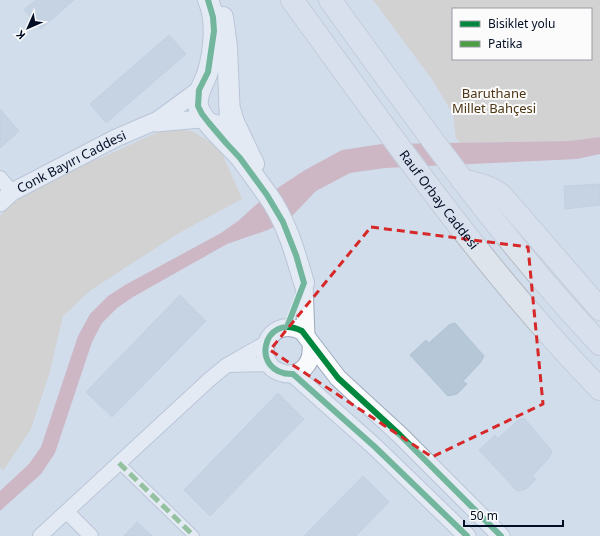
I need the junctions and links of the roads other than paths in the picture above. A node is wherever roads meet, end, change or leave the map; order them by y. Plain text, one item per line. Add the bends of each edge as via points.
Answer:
1 (208, 0) edge
2 (219, 0) edge
3 (292, 0) edge
4 (330, 0) edge
5 (199, 90) junction
6 (230, 108) junction
7 (209, 124) junction
8 (146, 125) junction
9 (0, 178) edge
10 (462, 180) junction
11 (268, 195) junction
12 (6, 198) edge
13 (304, 283) junction
14 (600, 309) edge
15 (287, 327) junction
16 (308, 340) junction
17 (266, 344) junction
18 (600, 344) edge
19 (269, 364) junction
20 (227, 365) junction
21 (293, 374) junction
22 (600, 389) edge
23 (400, 435) junction
24 (381, 454) junction
25 (119, 463) junction
26 (66, 512) junction
27 (40, 536) edge
28 (91, 536) edge
29 (194, 536) edge
30 (467, 536) edge
31 (501, 536) edge

1 - 5 main road via 214,31 208,72
2 - 6 main road via 227,47
3 - 22 highway, Rauf Orbay Caddesi via 435,196 529,312
4 - 10 highway
5 - 6 main road via 213,89 225,98
5 - 7 main road via 198,106
5 - 8 street, Conk Bayırı Caddesi via 158,120
6 - 7 main road via 227,123 219,126
6 - 11 main road
7 - 8 street, Conk Bayırı Caddesi via 200,119
7 - 11 main road via 240,158
8 - 12 street, Conk Bayırı Caddesi via 116,138
9 - 12 street
10 - 14 highway via 497,191
10 - 18 highway via 555,295
11 - 13 main road via 283,222
13 - 15 street
13 - 16 street
15 - 16 street via 302,331
15 - 17 street via 272,333
16 - 21 street via 310,359 301,371
16 - 23 street via 338,378
17 - 19 street via 266,358
17 - 20 street
19 - 20 street
19 - 21 street via 280,372
20 - 25 street
21 - 24 street
23 - 24 street
23 - 31 street
24 - 30 street
25 - 26 street
25 - 29 street
26 - 27 street
26 - 28 street

